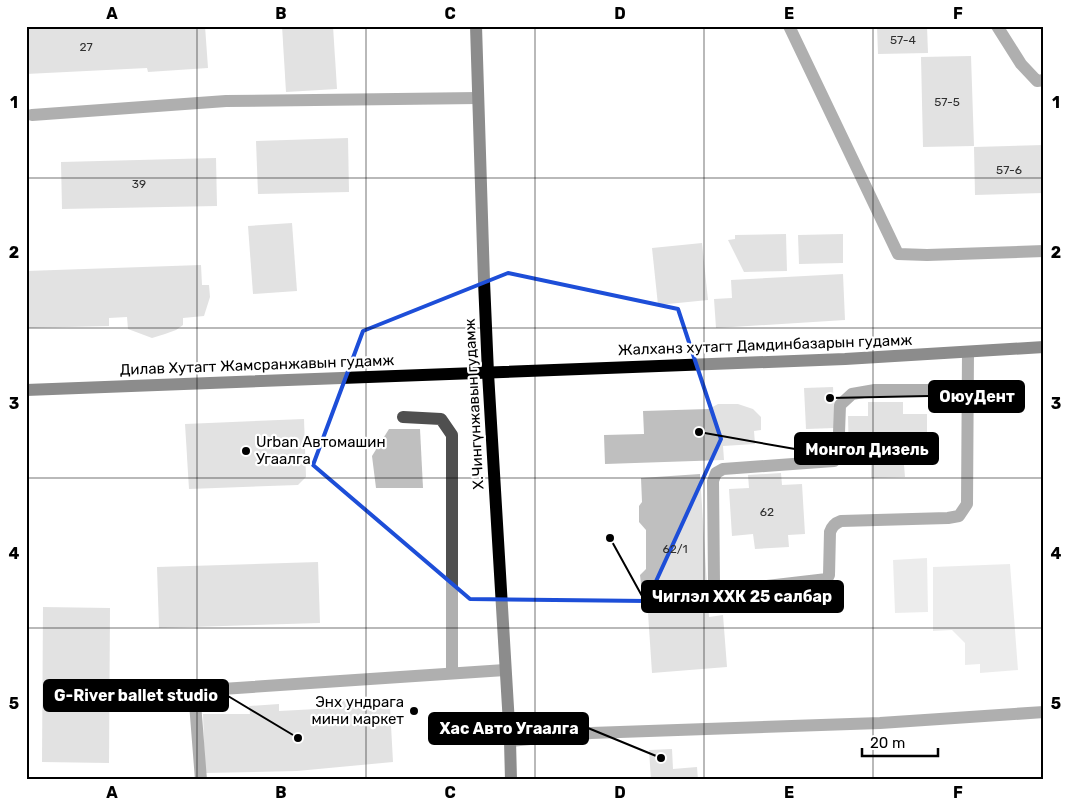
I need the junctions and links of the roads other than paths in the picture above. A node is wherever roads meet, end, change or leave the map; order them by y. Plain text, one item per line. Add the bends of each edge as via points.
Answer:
1 (476, 26) edge
2 (789, 26) edge
3 (997, 26) edge
4 (1044, 80) edge
5 (478, 98) junction
6 (32, 115) dead end
7 (1044, 251) edge
8 (1044, 347) edge
9 (968, 352) junction
10 (488, 373) junction
11 (26, 390) edge
12 (968, 390) junction
13 (403, 417) dead end
14 (506, 670) junction
15 (452, 673) junction
16 (1044, 712) edge
17 (510, 741) junction
18 (201, 780) edge
19 (511, 780) edge

1 - 5 main road, Х.Чингүнжавын гудамж
2 - 7 street via 898,254
3 - 4 street via 1021,64 1037,81
5 - 6 street via 226,101
5 - 10 main road, Х.Чингүнжавын гудамж
8 - 9 main road, Жалханз хутагт Дамдинбазарын гудамж
9 - 10 main road, Жалханз хутагт Дамдинбазарын гудамж via 845,360
9 - 12 street
10 - 11 main road, Дилав Хутагт Жамсранжавын гудамж
10 - 14 main road, Х.Чингүнжавын гудамж
12 - 12 street via 875,390 852,394 840,405 834,461 723,469 716,473 713,481 714,582 717,588 723,591 827,579 830,532 835,523 841,521 959,516 967,504
13 - 15 street via 441,419 452,435
14 - 15 street
14 - 17 main road, Х.Чингүнжавын гудамж
15 - 18 street via 207,690 194,703
16 - 17 street via 880,723 591,733
17 - 19 main road, Х.Чингүнжавын гудамж

